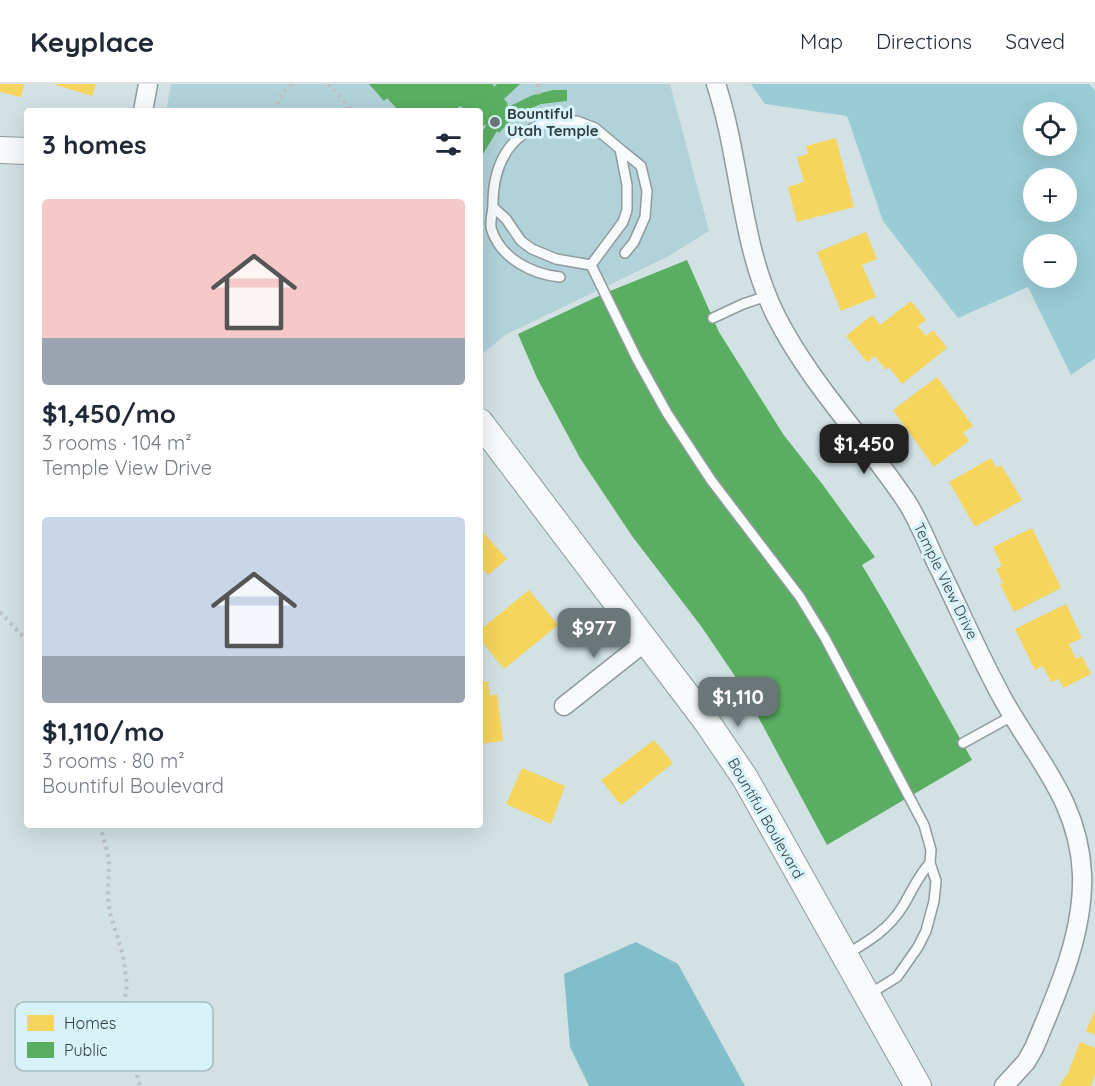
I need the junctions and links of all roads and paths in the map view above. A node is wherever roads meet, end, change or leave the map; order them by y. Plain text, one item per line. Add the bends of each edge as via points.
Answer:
1 (148, 84) edge
2 (292, 84) edge
3 (328, 84) edge
4 (538, 84) edge
5 (716, 84) edge
6 (540, 98) dead end
7 (144, 108) edge
8 (275, 108) edge
9 (350, 108) edge
10 (620, 149) junction
11 (0, 150) edge
12 (24, 151) edge
13 (493, 207) junction
14 (625, 253) dead end
15 (591, 265) junction
16 (560, 277) dead end
17 (767, 296) junction
18 (713, 318) dead end
19 (483, 426) edge
20 (0, 612) edge
21 (24, 638) edge
22 (646, 641) junction
23 (564, 706) dead end
24 (1012, 716) junction
25 (963, 743) dead end
26 (101, 828) edge
27 (930, 863) junction
28 (845, 955) junction
29 (868, 995) junction
30 (124, 1002) edge
31 (136, 1071) edge
32 (140, 1086) edge
33 (918, 1086) edge
34 (1004, 1086) edge

1 - 7 street
2 - 8 path
3 - 9 path
4 - 6 path
5 - 17 street, Temple View Drive via 747,227
10 - 13 lane via 595,128 576,121 547,122 525,132 502,158 494,182
10 - 14 lane via 641,166 647,191 645,217
10 - 15 lane via 628,192 627,210 623,222
11 - 12 main road
13 - 15 lane via 532,249 556,259
13 - 16 lane via 491,229 506,252 524,267
15 - 27 lane via 667,413 711,480 800,597 825,638 924,825 931,850
17 - 18 lane
17 - 24 street, Temple View Drive via 799,357 914,514
19 - 22 main road, Bountiful Boulevard
20 - 21 path
22 - 23 street
22 - 28 main road, Bountiful Boulevard via 745,778
24 - 25 lane
24 - 34 street, Temple View Drive via 1069,810 1079,848 1082,891 1069,956 1034,1048
26 - 30 path via 109,860 110,913 123,955 127,985
27 - 28 lane via 918,875 901,909 883,931
27 - 29 lane via 936,881 926,931 897,977
28 - 29 main road, Bountiful Boulevard
29 - 33 main road, Bountiful Boulevard
31 - 32 path

